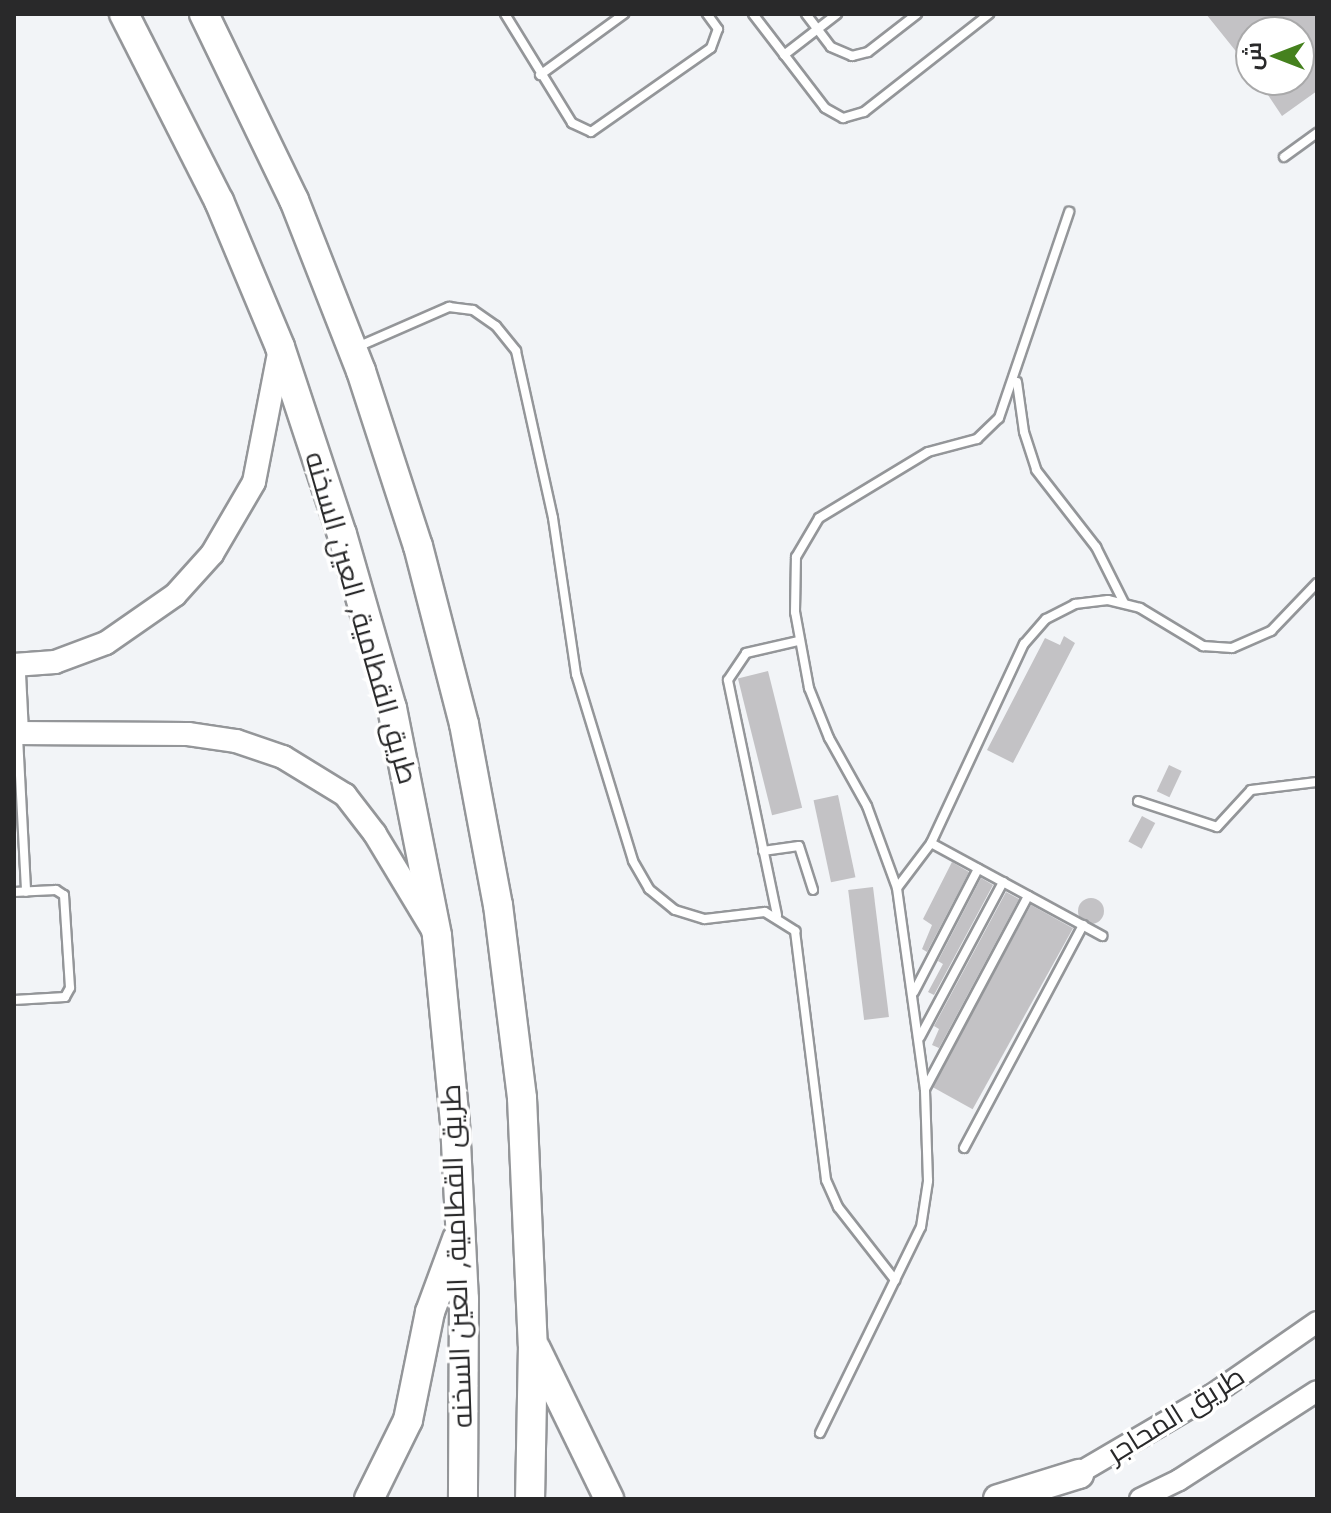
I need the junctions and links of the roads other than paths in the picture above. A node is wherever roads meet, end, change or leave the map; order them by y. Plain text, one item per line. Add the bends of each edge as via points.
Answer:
1 (124, 14) edge
2 (204, 14) edge
3 (505, 14) edge
4 (624, 14) edge
5 (707, 14) edge
6 (753, 14) edge
7 (806, 14) edge
8 (837, 14) edge
9 (917, 14) edge
10 (989, 14) edge
11 (818, 29) junction
12 (784, 55) junction
13 (540, 75) junction
14 (1317, 133) edge
15 (1284, 157) dead end
16 (1069, 212) dead end
17 (280, 347) junction
18 (353, 349) junction
19 (1016, 374) junction
20 (1317, 583) edge
21 (1124, 603) junction
22 (798, 641) junction
23 (14, 665) edge
24 (14, 674) edge
25 (16, 733) edge
26 (1317, 782) edge
27 (1138, 801) dead end
28 (931, 843) junction
29 (763, 851) junction
30 (978, 869) junction
31 (1003, 882) junction
32 (897, 888) junction
33 (813, 890) dead end
34 (14, 892) edge
35 (26, 892) junction
36 (1028, 896) junction
37 (777, 915) junction
38 (1083, 925) junction
39 (437, 936) junction
40 (1102, 936) dead end
41 (914, 992) junction
42 (14, 1000) edge
43 (919, 1039) junction
44 (925, 1090) junction
45 (964, 1148) dead end
46 (460, 1231) junction
47 (895, 1280) junction
48 (1317, 1322) edge
49 (533, 1342) junction
50 (1317, 1391) edge
51 (820, 1433) dead end
52 (1079, 1474) junction
53 (531, 1498) edge
54 (369, 1499) edge
55 (463, 1499) edge
56 (609, 1499) edge
57 (998, 1499) edge
58 (1031, 1499) edge
59 (1140, 1499) edge

1 - 17 highway, طريق القطامية, العين السخنه via 219,201
2 - 18 highway via 294,200
3 - 13 lane
4 - 13 lane
5 - 13 lane via 718,29 711,48 598,130 577,128
6 - 12 lane
7 - 11 lane
8 - 11 lane
9 - 11 lane via 860,55 837,52
10 - 12 lane via 854,117 843,118 825,108
11 - 12 lane
14 - 15 lane
16 - 19 lane
17 - 23 main road via 254,482 228,531 194,576 153,613 106,643 55,662
17 - 39 highway, طريق القطامية, العين السخنه via 392,708
18 - 37 lane via 449,307 473,310 507,337 522,365 585,712 640,876 661,901 689,916
18 - 49 highway via 418,546 464,724 498,905 522,1098
19 - 21 lane via 1019,413 1036,470 1096,547
19 - 22 lane via 1004,409 985,433 928,452 809,529 794,572
20 - 21 lane via 1271,631 1232,648 1203,646
21 - 28 lane via 1075,604 1034,631
22 - 29 lane via 746,653 728,680
22 - 32 lane via 818,714 867,806
24 - 25 main road
25 - 35 lane
25 - 39 main road via 188,734 236,741 283,757 326,781 353,804
26 - 27 lane via 1251,790 1217,827
28 - 30 lane
28 - 32 lane
29 - 33 lane via 799,846
29 - 37 lane
30 - 31 lane
30 - 41 lane
31 - 36 lane
31 - 43 lane
32 - 41 lane
34 - 35 lane
35 - 42 lane via 56,890 64,895 70,992 61,998
36 - 38 lane
36 - 44 lane
37 - 47 lane via 799,942 826,1180 838,1207
38 - 40 lane
38 - 45 lane
39 - 46 highway, طريق القطامية, العين السخنه
41 - 43 lane
43 - 44 lane
44 - 47 lane via 925,1210
46 - 54 highway via 430,1312 408,1420
46 - 55 highway, طريق القطامية, العين السخنه
47 - 51 lane
48 - 52 street, طريق المحاجر via 1212,1395
49 - 53 highway
49 - 56 highway
50 - 59 street, طريق المحاجر via 1179,1480
52 - 57 highway
52 - 58 street, طريق المحاجر

